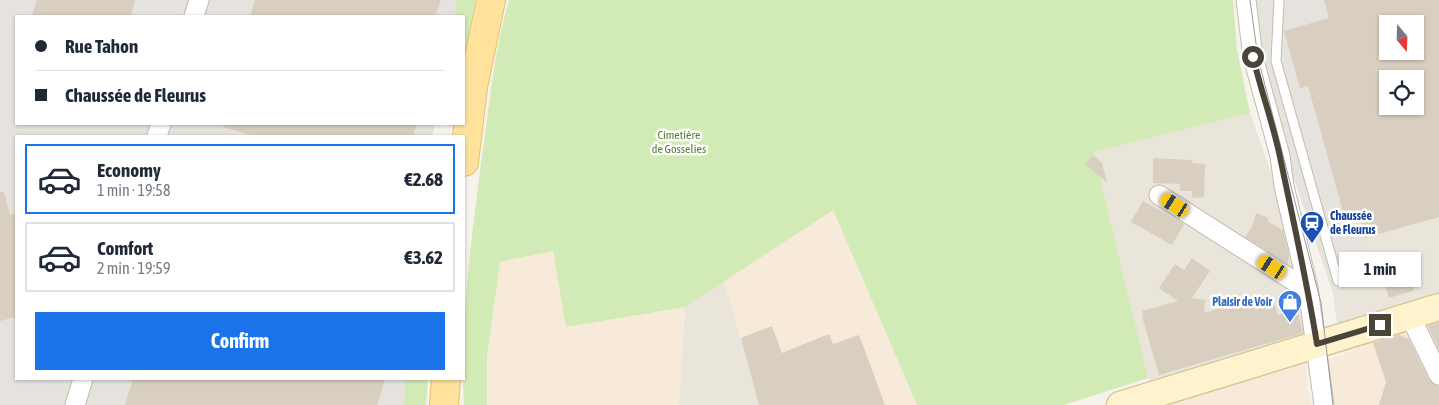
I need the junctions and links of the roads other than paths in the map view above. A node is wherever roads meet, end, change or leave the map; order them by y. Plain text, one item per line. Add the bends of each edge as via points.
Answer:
1 (199, 0) edge
2 (490, 0) edge
3 (1246, 0) edge
4 (1279, 0) edge
5 (194, 15) edge
6 (465, 154) edge
7 (1159, 195) dead end
8 (1338, 281) dead end
9 (1308, 288) junction
10 (1439, 307) edge
11 (1410, 316) junction
12 (1317, 344) junction
13 (1439, 376) edge
14 (83, 380) edge
15 (446, 380) edge
16 (75, 405) edge
17 (444, 405) edge
18 (1120, 405) edge
19 (1324, 405) edge

1 - 5 street
2 - 6 main road via 473,87
3 - 9 street via 1253,57 1280,156
4 - 8 lane via 1276,61
7 - 9 street
9 - 12 street
10 - 11 main road
11 - 12 main road
11 - 13 street
12 - 18 main road
12 - 19 street
14 - 16 street
15 - 17 main road

